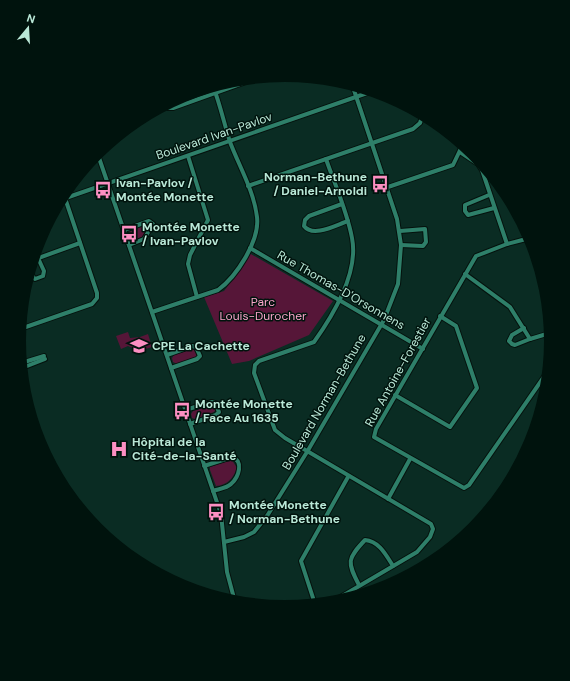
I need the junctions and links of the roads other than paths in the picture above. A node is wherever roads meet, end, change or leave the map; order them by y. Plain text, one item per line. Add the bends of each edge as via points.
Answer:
1 (238, 86) edge
2 (215, 91) edge
3 (354, 91) edge
4 (216, 94) junction
5 (364, 94) edge
6 (356, 96) junction
7 (170, 108) edge
8 (421, 120) edge
9 (230, 141) junction
10 (372, 144) junction
11 (460, 152) joint
12 (188, 156) junction
13 (469, 158) edge
14 (326, 159) junction
15 (100, 160) edge
16 (481, 171) edge
17 (108, 183) junction
18 (248, 186) junction
19 (388, 187) junction
20 (490, 195) junction
21 (71, 196) edge
22 (342, 204) junction
23 (65, 205) edge
24 (494, 208) junction
25 (348, 221) junction
26 (124, 230) junction
27 (400, 231) junction
28 (523, 240) edge
29 (80, 243) junction
30 (507, 244) junction
31 (129, 245) junction
32 (401, 245) junction
33 (250, 248) junction
34 (40, 257) edge
35 (39, 260) edge
36 (465, 274) junction
37 (34, 278) edge
38 (197, 297) junction
39 (339, 300) junction
40 (152, 312) junction
41 (440, 316) junction
42 (381, 325) junction
43 (27, 327) edge
44 (524, 328) junction
45 (544, 336) edge
46 (530, 339) junction
47 (423, 349) junction
48 (166, 355) junction
49 (27, 362) edge
50 (28, 366) edge
51 (171, 368) junction
52 (540, 383) edge
53 (395, 395) junction
54 (186, 410) junction
55 (190, 424) junction
56 (307, 452) junction
57 (410, 459) junction
58 (204, 466) junction
59 (348, 477) junction
60 (213, 491) junction
61 (388, 499) junction
62 (224, 542) junction
63 (393, 566) junction
64 (358, 585) junction
65 (347, 592) edge
66 (233, 595) edge
67 (313, 598) edge

1 - 4 street
2 - 4 street
3 - 6 street, Boulevard Norman-Bethune
4 - 7 street
4 - 9 street
5 - 6 street, Boulevard Ivan-Pavlov
6 - 9 street, Boulevard Ivan-Pavlov
6 - 10 street, Boulevard Norman-Bethune
8 - 10 street via 413,129
9 - 12 street, Boulevard Ivan-Pavlov
9 - 18 street
10 - 14 street
10 - 19 street, Boulevard Norman-Bethune
11 - 13 street
11 - 19 street via 454,165
12 - 17 street, Boulevard Ivan-Pavlov
12 - 38 street via 208,220 188,264
14 - 18 street
14 - 22 street
15 - 17 street
16 - 20 street
17 - 21 street, Boulevard Ivan-Pavlov
17 - 26 street
18 - 33 street via 257,218
19 - 27 street, Boulevard Norman-Bethune
20 - 24 street
20 - 24 street via 465,205 465,211 468,215
22 - 25 street
22 - 25 street via 308,216 304,226 313,232
23 - 29 street
24 - 30 street
25 - 39 street via 352,239 352,262
26 - 31 street
26 - 31 street via 148,221 153,224 144,239
27 - 32 street, Boulevard Norman-Bethune
27 - 32 street via 425,229 426,242 423,246
28 - 30 street, Rue Antoine-Forestier
29 - 34 street
29 - 43 street via 97,293 96,301
30 - 36 street, Rue Antoine-Forestier via 476,256
31 - 40 street
32 - 42 street, Boulevard Norman-Bethune via 398,284
33 - 38 street via 227,284
33 - 39 street, Rue Thomas-D'Orsonnens
35 - 37 street via 44,271 43,276
36 - 41 street, Rue Antoine-Forestier
36 - 44 street via 510,308
38 - 40 street
39 - 42 street, Rue Thomas-D'Orsonnens
39 - 56 street via 314,342 259,361 254,368 275,430
40 - 48 street
41 - 47 street, Rue Antoine-Forestier
41 - 53 street via 456,326 478,388 450,427
42 - 47 street, Rue Thomas-D'Orsonnens
42 - 56 street, Boulevard Norman-Bethune
44 - 46 street
44 - 46 street via 512,335 509,341 515,345
45 - 46 street
47 - 53 street, Rue Antoine-Forestier
48 - 51 street
48 - 51 street via 192,346 199,352 200,356 197,359
49 - 50 street via 45,358
51 - 54 street
52 - 57 street, Rue Antoine-Forestier via 469,485 464,488
53 - 57 street, Rue Antoine-Forestier via 374,437
54 - 55 street
54 - 55 street via 212,402 216,403 218,409 216,415
55 - 58 street
56 - 59 street
56 - 62 street, Boulevard Norman-Bethune via 267,516 254,532
57 - 61 street
58 - 60 street
58 - 60 street via 232,457 237,459 239,471 232,484
59 - 61 street
59 - 67 street via 301,561
60 - 62 street via 222,516
61 - 63 street via 431,524 433,529 430,537 417,552
62 - 66 street
63 - 64 street
63 - 64 street via 381,547 371,540 365,540 351,560 350,567
64 - 65 street

